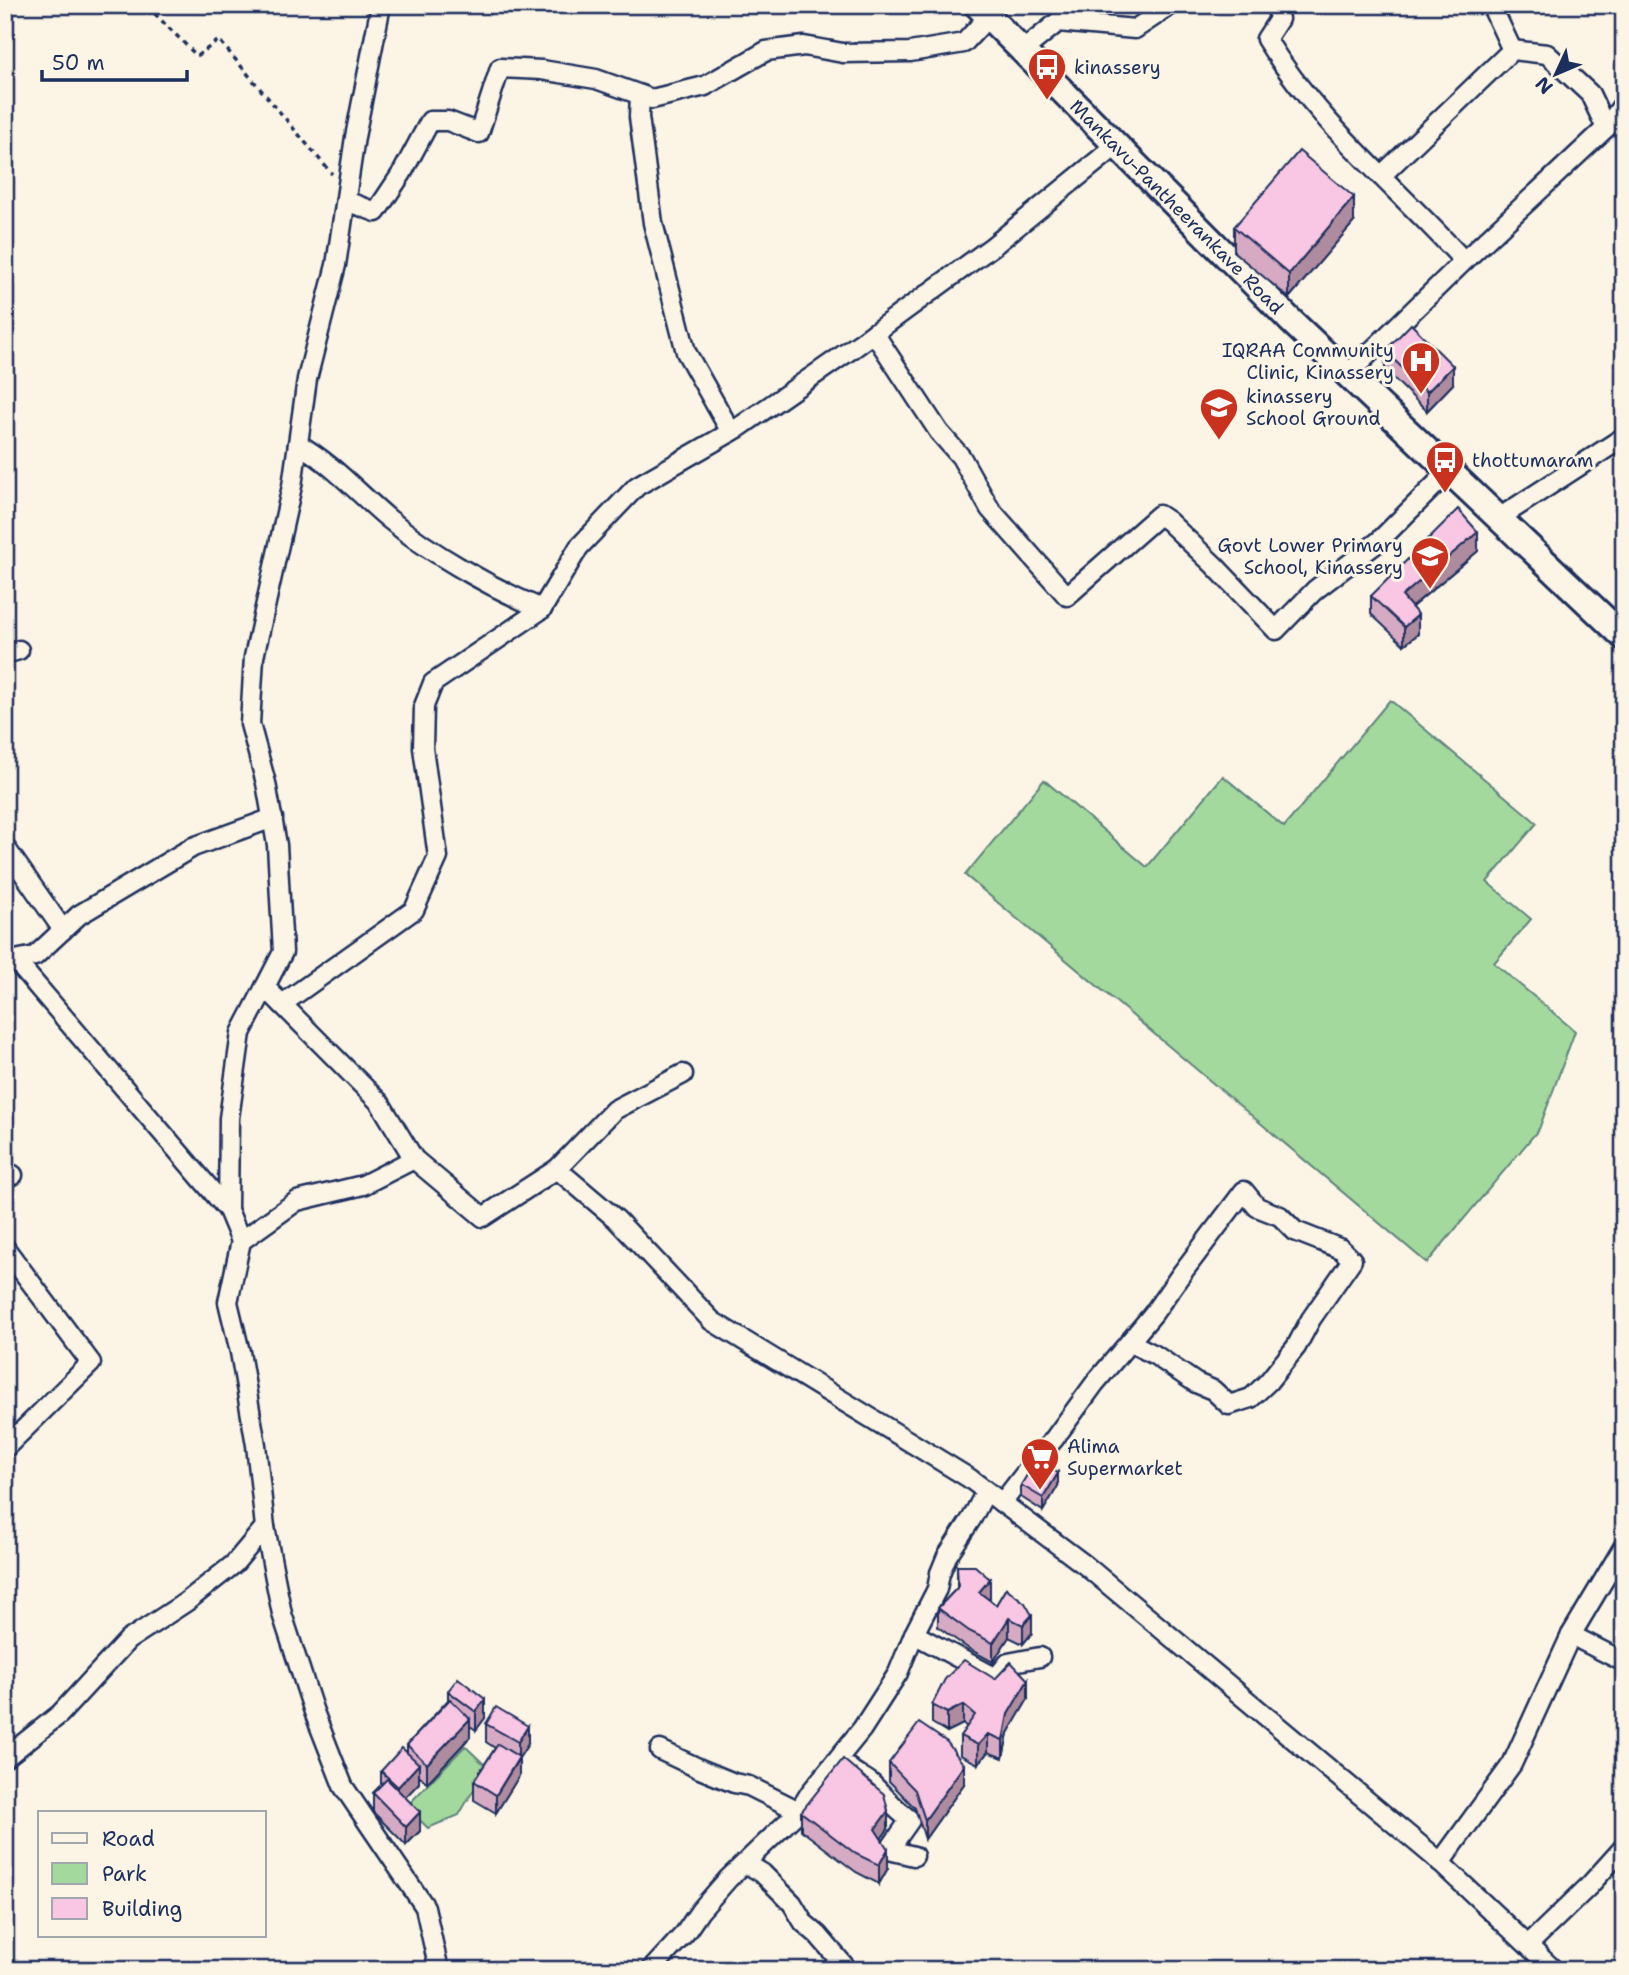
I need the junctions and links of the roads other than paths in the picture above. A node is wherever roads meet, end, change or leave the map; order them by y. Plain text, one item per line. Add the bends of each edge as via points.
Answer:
1 (381, 5) edge
2 (1171, 5) edge
3 (1276, 5) edge
4 (1491, 5) edge
5 (983, 11) edge
6 (1512, 50) junction
7 (1022, 51) junction
8 (640, 95) junction
9 (1624, 103) edge
10 (1606, 128) junction
11 (1117, 145) junction
12 (1381, 176) junction
13 (346, 196) junction
14 (1464, 261) junction
15 (874, 333) junction
16 (1348, 374) junction
17 (731, 432) junction
18 (1624, 437) edge
19 (298, 444) junction
20 (1449, 471) junction
21 (1499, 518) junction
22 (542, 609) junction
23 (1623, 635) edge
24 (273, 818) junction
25 (5, 847) edge
26 (63, 930) junction
27 (10, 961) edge
28 (265, 987) junction
29 (282, 1004) junction
30 (683, 1074) dead end
31 (414, 1159) junction
32 (557, 1169) junction
33 (228, 1210) junction
34 (241, 1241) junction
35 (5, 1248) edge
36 (1131, 1343) junction
37 (5, 1448) edge
38 (986, 1491) junction
39 (1002, 1503) junction
40 (265, 1527) junction
41 (1624, 1546) edge
42 (914, 1633) junction
43 (1571, 1635) junction
44 (1040, 1657) dead end
45 (1624, 1662) edge
46 (660, 1750) dead end
47 (5, 1758) edge
48 (838, 1759) junction
49 (799, 1811) junction
50 (1624, 1847) edge
51 (914, 1857) dead end
52 (1440, 1863) junction
53 (747, 1864) junction
54 (1528, 1945) junction
55 (439, 1970) edge
56 (651, 1970) edge
57 (848, 1970) edge
58 (1554, 1970) edge

1 - 13 street
2 - 7 street via 1135,29 1058,22
3 - 12 street via 1279,19 1266,39 1320,110
4 - 6 street
5 - 7 main road, Mankavu-Pantheerankave Road
5 - 8 street via 964,43 910,52 843,53 804,46 766,51 705,86 652,99
6 - 10 street via 1547,54 1590,94
6 - 12 street
7 - 11 main road, Mankavu-Pantheerankave Road
8 - 13 street via 596,79 500,68 479,133 448,121 430,121 376,212
8 - 17 street via 653,223 686,352
9 - 10 street
10 - 14 street
11 - 15 street via 993,246
11 - 16 main road, Mankavu-Pantheerankave Road
12 - 14 street
13 - 19 street via 336,265 307,379
14 - 16 street
15 - 17 street
15 - 20 street via 939,432 961,457 990,509 1067,596 1159,515 1276,630 1315,590 1378,542
16 - 20 main road, Mankavu-Pantheerankave Road
17 - 22 street via 637,486 579,547
18 - 21 street
19 - 22 street via 421,544
19 - 24 street via 254,657 250,724
20 - 21 main road, Mankavu-Pantheerankave Road
21 - 23 main road, Mankavu-Pantheerankave Road
22 - 29 street via 433,683 424,706 422,748 438,857 414,910
24 - 26 street via 193,847 79,915
24 - 28 street via 283,952
25 - 26 street
26 - 27 street via 35,956
27 - 33 street
28 - 29 street
28 - 33 street via 241,1033 229,1118
29 - 31 street via 380,1103
30 - 32 street via 614,1110
31 - 32 street via 483,1217
31 - 34 street via 363,1185 297,1201
32 - 38 street via 616,1219 712,1321
33 - 34 street
34 - 40 street via 228,1302 256,1445
35 - 37 street via 91,1363
36 - 36 street via 1244,1191 1257,1207 1352,1260 1296,1347 1251,1398 1229,1405 1213,1390
36 - 39 street
38 - 39 street
38 - 42 street via 947,1556 937,1589
39 - 52 street via 1084,1565
40 - 47 street via 234,1564 128,1640 60,1714
40 - 55 street via 282,1614 343,1786 425,1907
41 - 43 street
42 - 44 street via 996,1678 1009,1663
42 - 48 street via 898,1673
43 - 45 street
43 - 52 street via 1512,1764
46 - 49 street
48 - 49 street
48 - 51 street via 871,1782 910,1820 889,1850
49 - 53 street
50 - 54 street
52 - 54 street
53 - 56 street via 728,1879
53 - 57 street via 792,1903 804,1923
54 - 58 street

